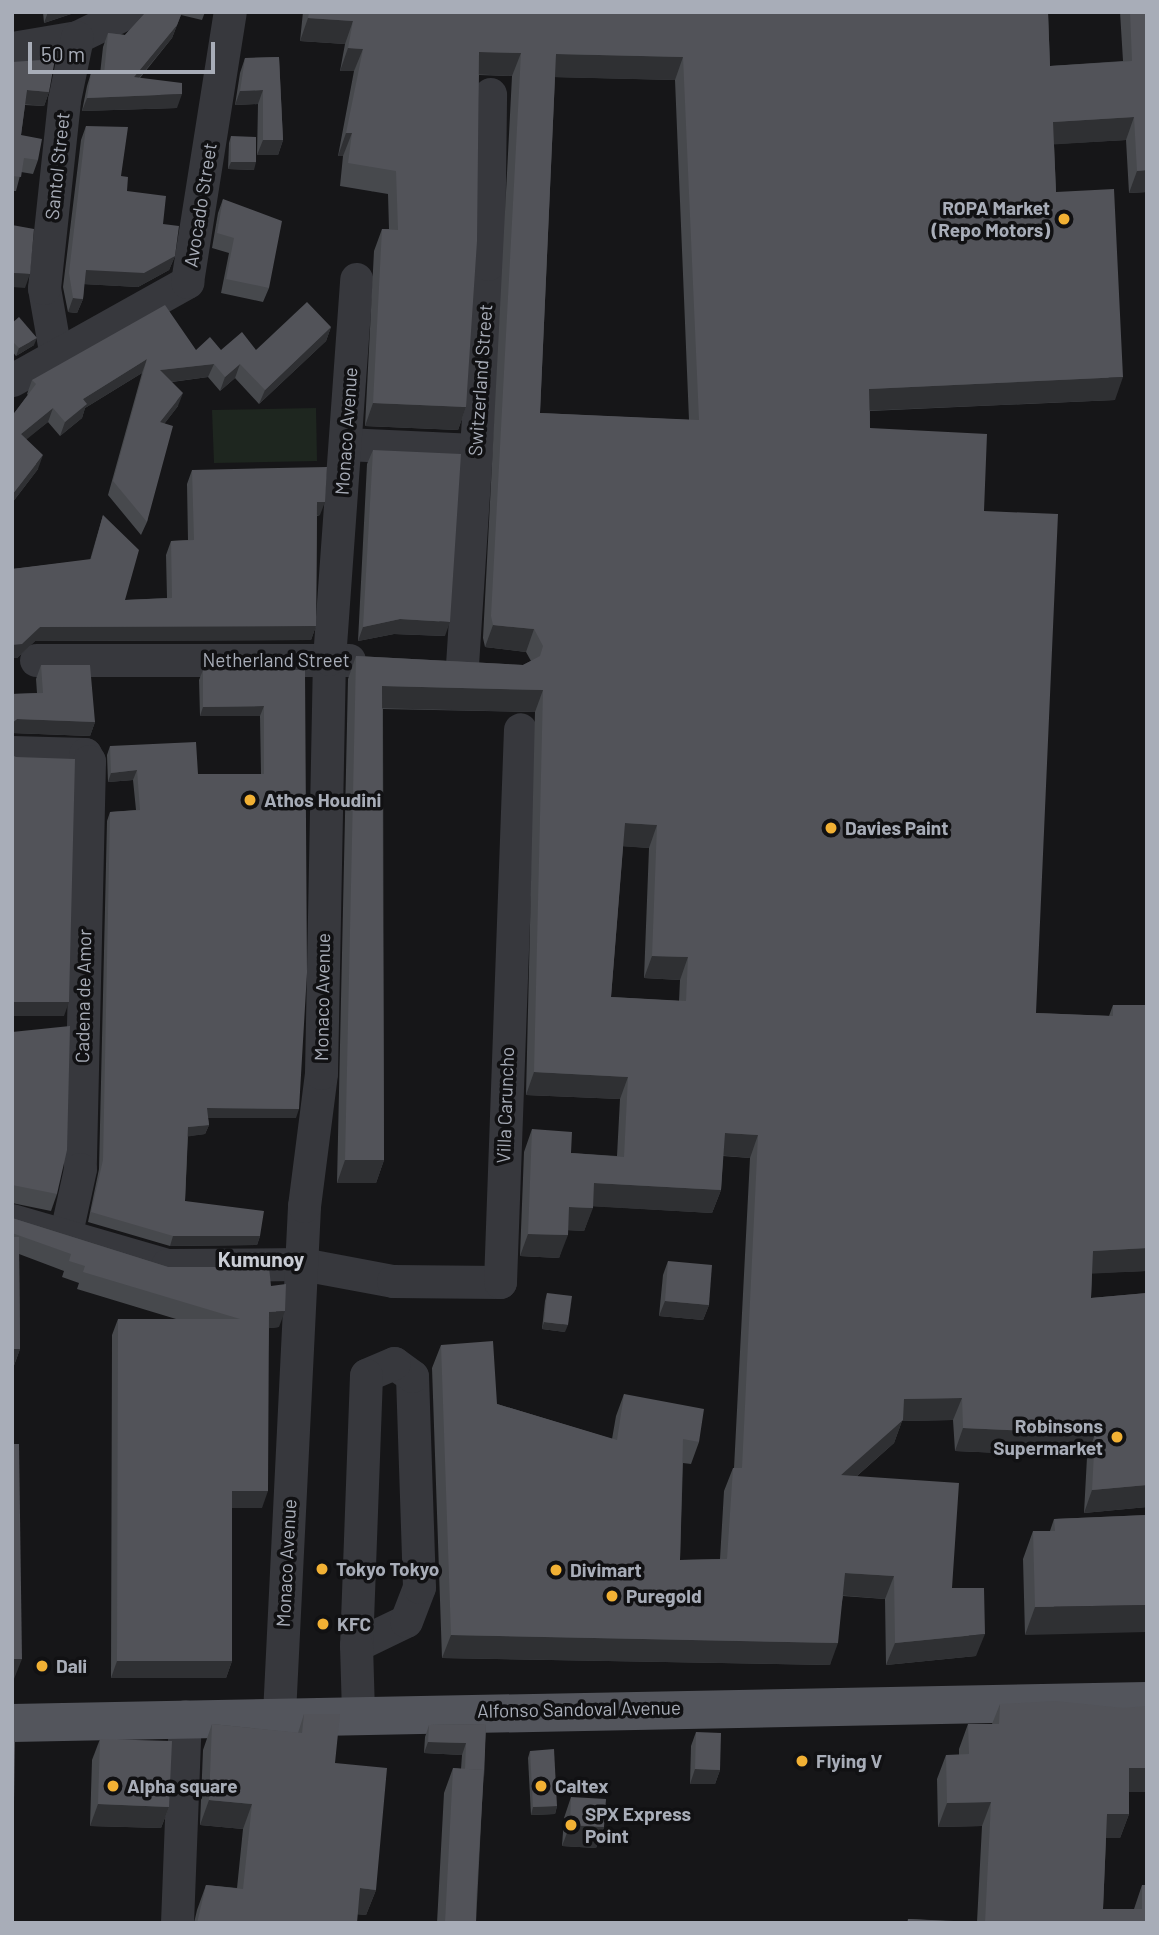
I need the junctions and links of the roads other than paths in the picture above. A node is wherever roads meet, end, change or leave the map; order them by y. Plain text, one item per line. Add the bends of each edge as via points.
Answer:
1 (128, 12) edge
2 (230, 12) edge
3 (77, 37) junction
4 (12, 47) edge
5 (490, 94) dead end
6 (356, 279) dead end
7 (55, 351) junction
8 (12, 380) edge
9 (345, 444) junction
10 (475, 450) junction
11 (329, 659) junction
12 (36, 660) dead end
13 (383, 662) edge
14 (423, 664) edge
15 (520, 729) dead end
16 (12, 752) edge
17 (12, 1220) edge
18 (65, 1237) junction
19 (302, 1264) junction
20 (356, 1645) junction
21 (1147, 1701) edge
22 (358, 1713) junction
23 (279, 1714) junction
24 (185, 1716) junction
25 (12, 1723) edge
26 (177, 1923) edge

1 - 3 street
2 - 7 street, Avocado Street via 187,282
3 - 4 street
3 - 7 street, Santol Street via 64,100 44,288
5 - 10 street, Switzerland Street via 488,264
6 - 9 street, Monaco Avenue
7 - 8 street, Avocado Street
9 - 10 street
9 - 11 street, Monaco Avenue
10 - 14 street, Switzerland Street via 476,666
11 - 12 street, Netherland Street
11 - 13 street, Netherland Street
11 - 19 street, Monaco Avenue via 321,1073
15 - 19 street, Villa Caruncho via 499,1282 393,1280
16 - 18 street, Cadena de Amor via 87,755 80,1170
17 - 18 street
18 - 19 street via 167,1265
19 - 23 street, Monaco Avenue
20 - 20 street via 406,1621 419,1587 412,1376 394,1363 366,1375
20 - 22 street
21 - 22 main road, Alfonso Sandoval Avenue
22 - 23 main road, Alfonso Sandoval Avenue
23 - 24 main road, Alfonso Sandoval Avenue
24 - 25 main road, Alfonso Sandoval Avenue
24 - 26 street

